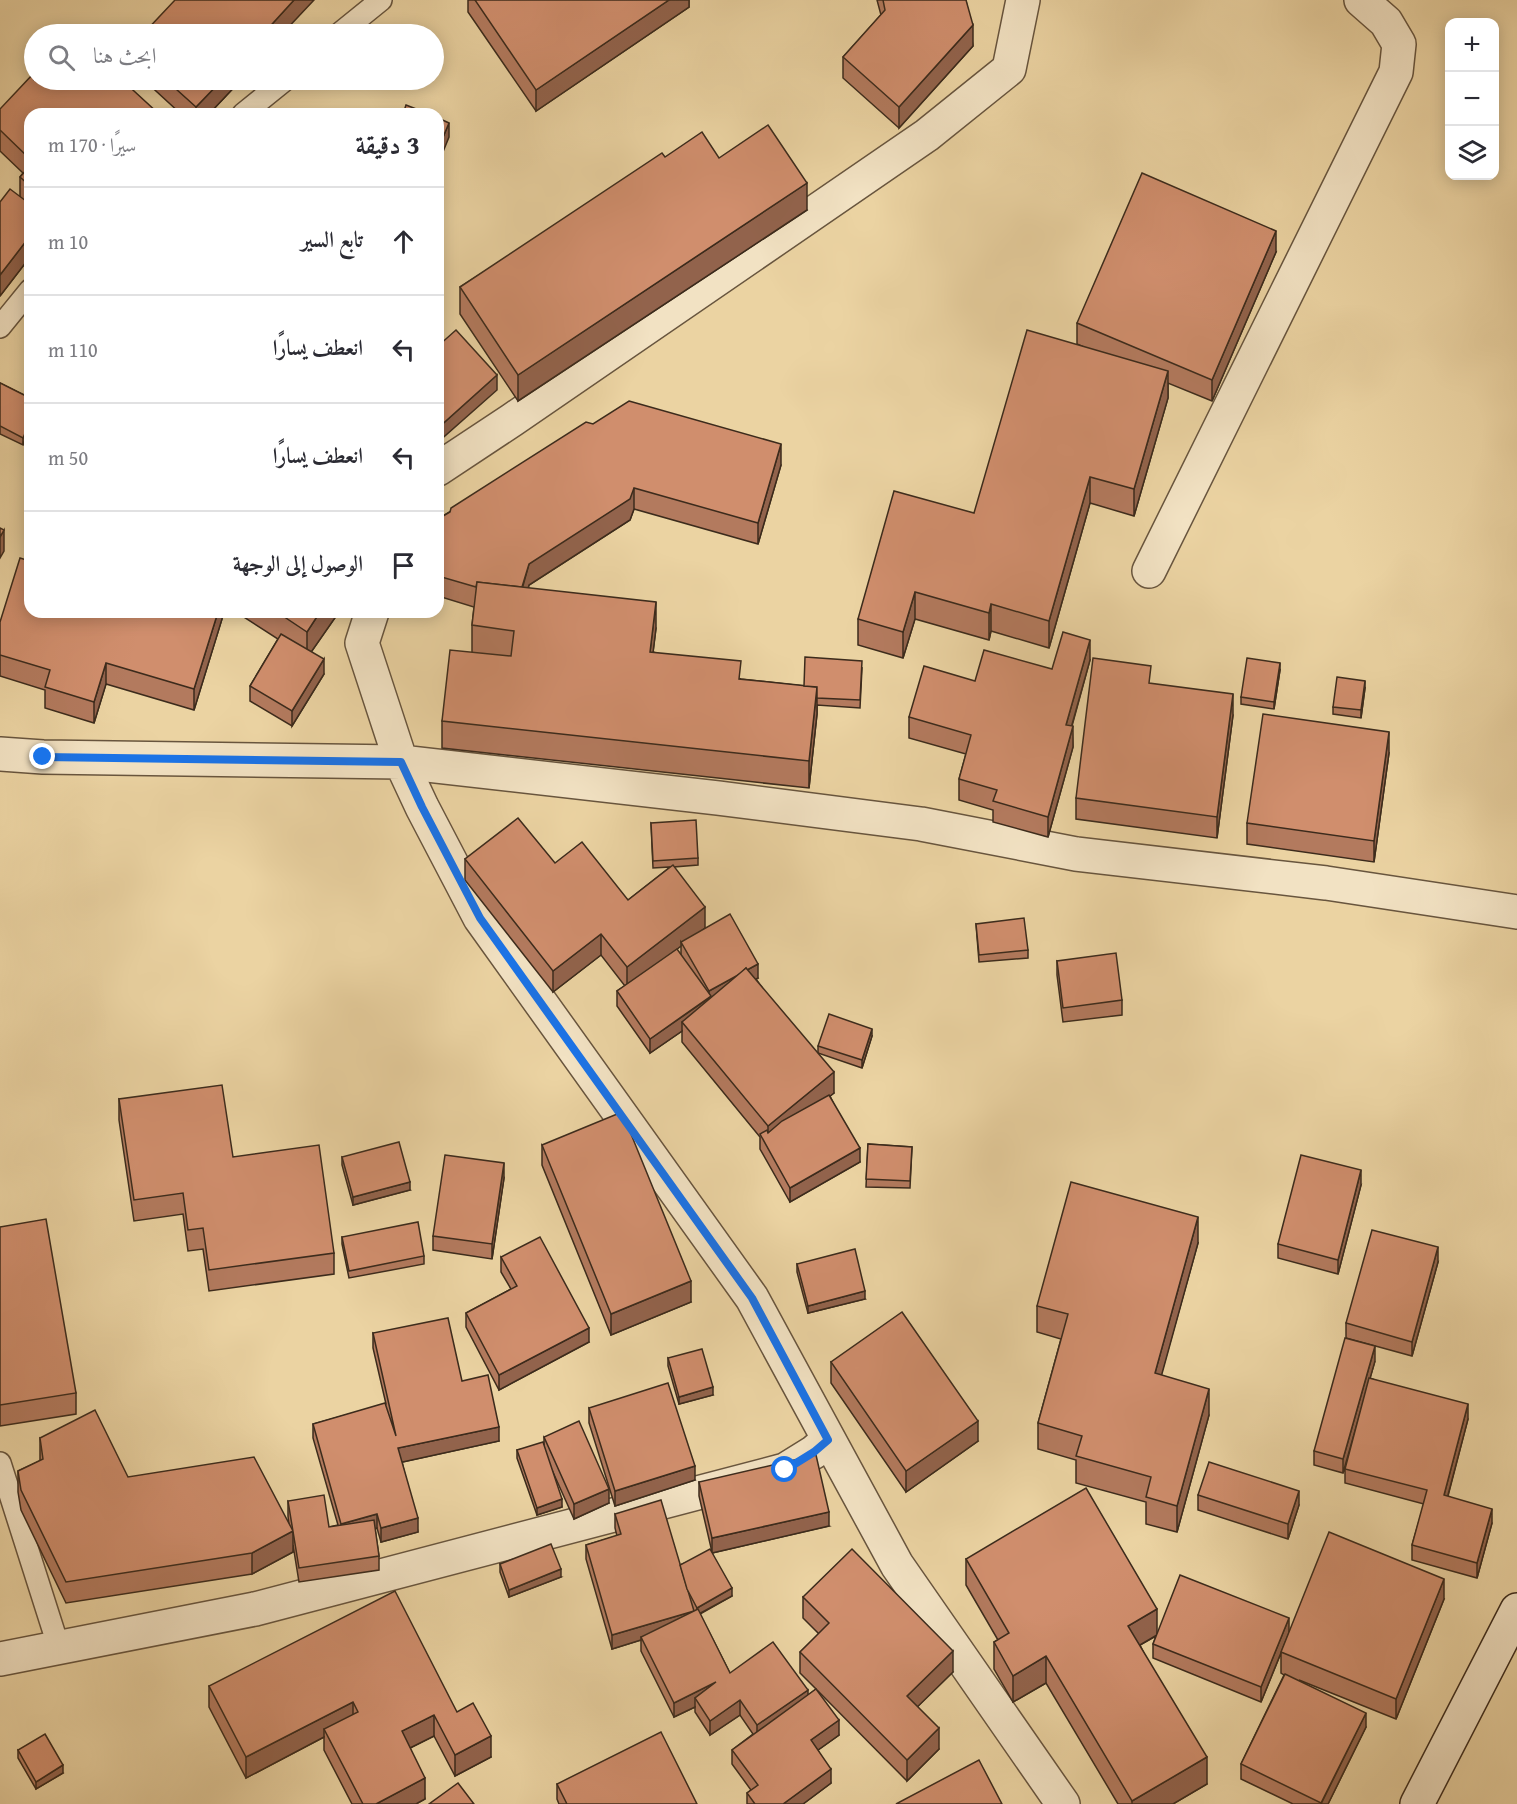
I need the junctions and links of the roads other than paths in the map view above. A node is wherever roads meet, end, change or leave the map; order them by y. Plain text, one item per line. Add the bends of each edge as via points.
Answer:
1 (381, 0) edge
2 (1023, 0) edge
3 (1361, 0) edge
4 (351, 24) edge
5 (273, 90) edge
6 (250, 108) edge
7 (24, 297) edge
8 (0, 327) edge
9 (444, 465) edge
10 (1149, 571) dead end
11 (370, 618) edge
12 (0, 754) edge
13 (401, 762) junction
14 (1517, 912) edge
15 (828, 1440) junction
16 (0, 1463) edge
17 (1517, 1610) edge
18 (1517, 1621) edge
19 (59, 1647) junction
20 (0, 1659) edge
21 (1063, 1804) edge
22 (1417, 1804) edge
23 (1438, 1804) edge

1 - 4 lane
2 - 9 street via 1009,69 936,128
3 - 10 street via 1386,22 1399,44 1396,72
5 - 6 lane
7 - 8 lane
11 - 13 street via 362,643
12 - 13 street
13 - 14 street via 921,824 1076,854 1326,883
13 - 15 street via 480,918 752,1298
15 - 19 street via 785,1470 255,1609
15 - 21 street via 897,1565
16 - 19 lane
17 - 22 street
18 - 23 street
19 - 20 street

